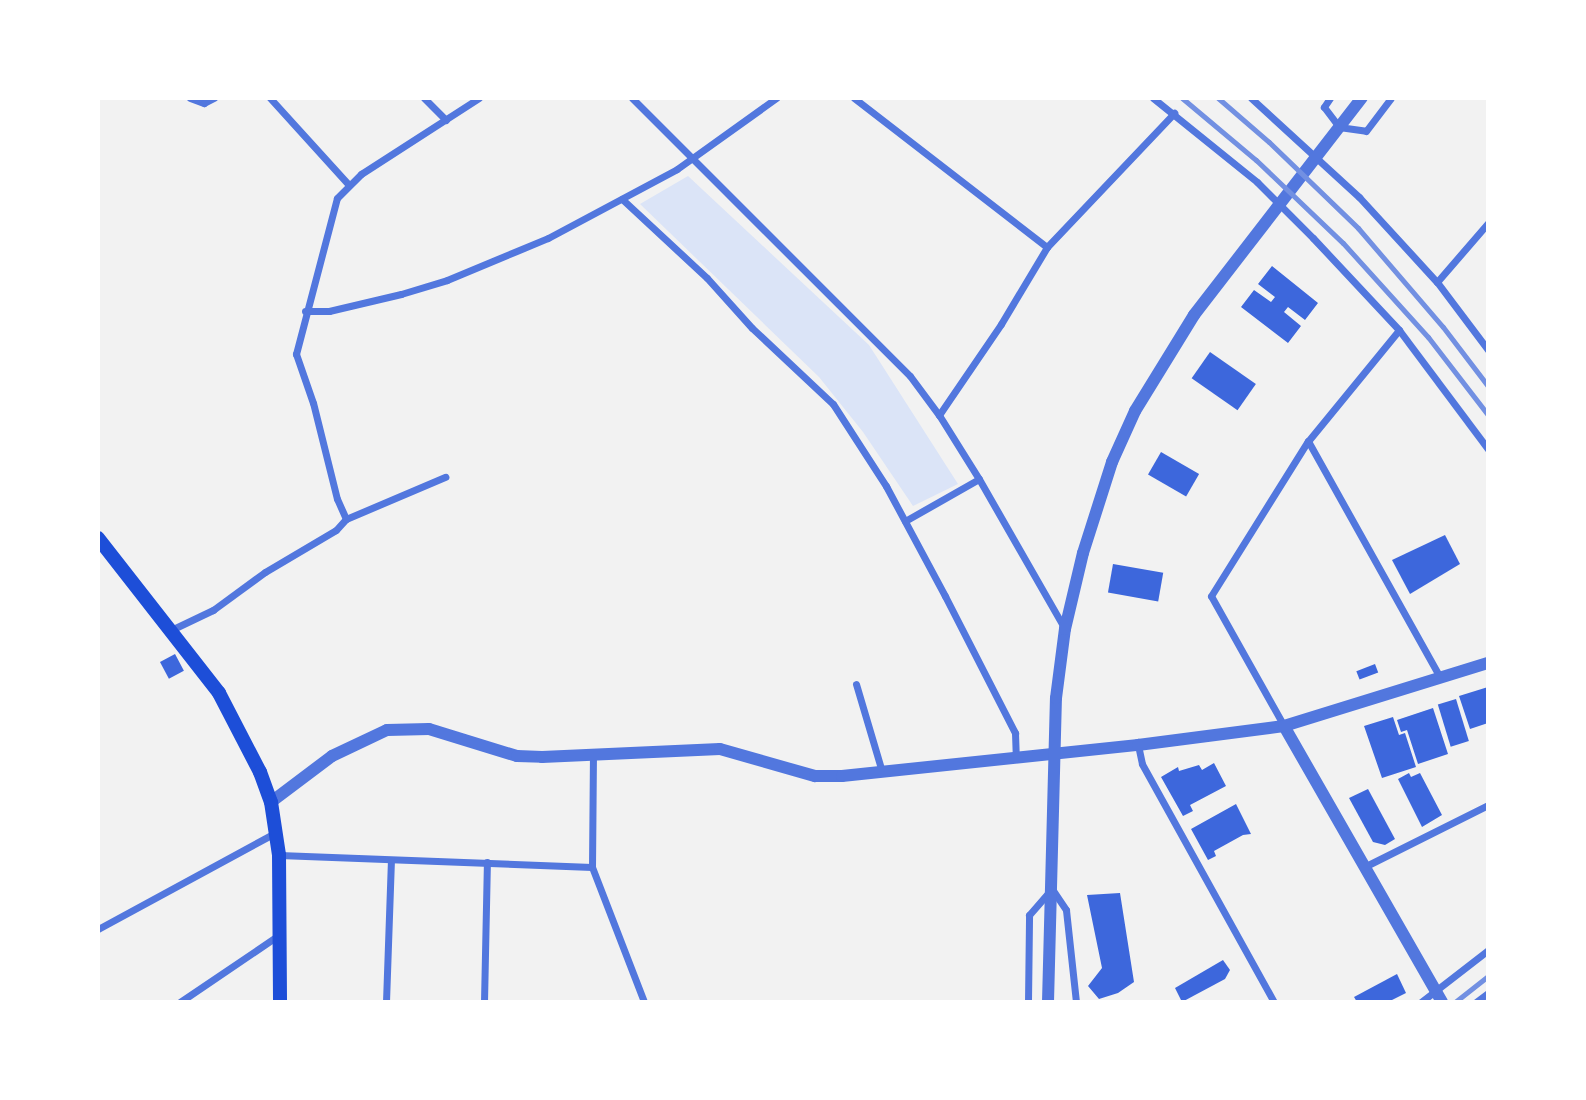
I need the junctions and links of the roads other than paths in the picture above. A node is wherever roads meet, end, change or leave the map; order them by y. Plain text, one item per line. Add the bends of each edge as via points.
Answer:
1 (190, 98) edge
2 (214, 98) edge
3 (270, 98) edge
4 (424, 98) edge
5 (479, 98) edge
6 (632, 98) edge
7 (776, 98) edge
8 (854, 98) edge
9 (1153, 98) edge
10 (1251, 98) edge
11 (1330, 98) edge
12 (1362, 98) edge
13 (1391, 98) edge
14 (1174, 113) junction
15 (446, 120) junction
16 (1339, 127) junction
17 (1316, 155) junction
18 (693, 158) junction
19 (348, 184) junction
20 (622, 199) junction
21 (1278, 203) junction
22 (1488, 223) edge
23 (1047, 247) junction
24 (1437, 282) junction
25 (305, 311) junction
26 (1399, 330) junction
27 (1488, 350) edge
28 (939, 415) junction
29 (1308, 440) junction
30 (1488, 449) edge
31 (445, 477) dead end
32 (979, 479) junction
33 (346, 519) junction
34 (905, 521) junction
35 (98, 538) edge
36 (104, 555) edge
37 (1065, 629) junction
38 (171, 630) junction
39 (1488, 663) edge
40 (1440, 677) junction
41 (856, 684) dead end
42 (1284, 726) junction
43 (1138, 745) junction
44 (1053, 754) junction
45 (593, 755) junction
46 (1016, 757) junction
47 (882, 772) junction
48 (271, 802) junction
49 (1488, 805) edge
50 (275, 834) junction
51 (279, 855) junction
52 (391, 860) junction
53 (487, 862) junction
54 (592, 867) junction
55 (1364, 867) junction
56 (1052, 889) junction
57 (98, 929) edge
58 (279, 936) junction
59 (1488, 950) edge
60 (1488, 993) edge
61 (1438, 997) edge
62 (1078, 1001) edge
63 (180, 1002) edge
64 (280, 1002) edge
65 (386, 1002) edge
66 (484, 1002) edge
67 (644, 1002) edge
68 (1028, 1002) edge
69 (1048, 1002) edge
70 (1274, 1002) edge
71 (1421, 1002) edge
72 (1476, 1002) edge

1 - 2 street via 204,103
3 - 19 street
4 - 15 street
5 - 15 street
6 - 18 street
7 - 18 street
8 - 23 street
9 - 14 street
10 - 17 street
11 - 16 street via 1324,107
12 - 16 street
13 - 16 street via 1366,131
14 - 21 street
14 - 23 street
15 - 19 street
16 - 17 street
17 - 21 street
17 - 24 street
18 - 20 street
18 - 28 street via 884,348
19 - 25 street via 337,198
20 - 25 street via 548,238 447,280 329,312
20 - 34 street via 832,404
21 - 26 street
21 - 37 street via 1194,315 1135,411 1112,462
22 - 24 street
23 - 28 street
24 - 27 street
25 - 33 street via 297,363
26 - 29 street
26 - 30 street
28 - 32 street
29 - 40 street
29 - 42 street via 1211,596
31 - 33 street
32 - 34 street
32 - 37 street
33 - 38 street via 213,610
34 - 46 street via 1015,733
35 - 36 main road
36 - 38 main road
37 - 44 street
38 - 48 main road via 238,725
39 - 40 street
40 - 42 street
41 - 47 street
42 - 43 street
42 - 55 street
43 - 44 street
43 - 70 street via 1142,764
44 - 46 street
44 - 56 street
45 - 47 street via 720,749 815,776
45 - 48 street via 517,756 439,731 387,730 332,756
45 - 54 street
46 - 47 street
48 - 50 main road
49 - 55 street
50 - 51 main road
50 - 57 street
51 - 52 street
51 - 58 main road
52 - 53 street
52 - 65 street
53 - 54 street
53 - 66 street
54 - 67 street
55 - 61 street
56 - 62 street via 1066,910
56 - 68 street via 1029,915
56 - 69 street
58 - 63 street
58 - 64 main road
59 - 61 street
60 - 72 street
61 - 71 street

